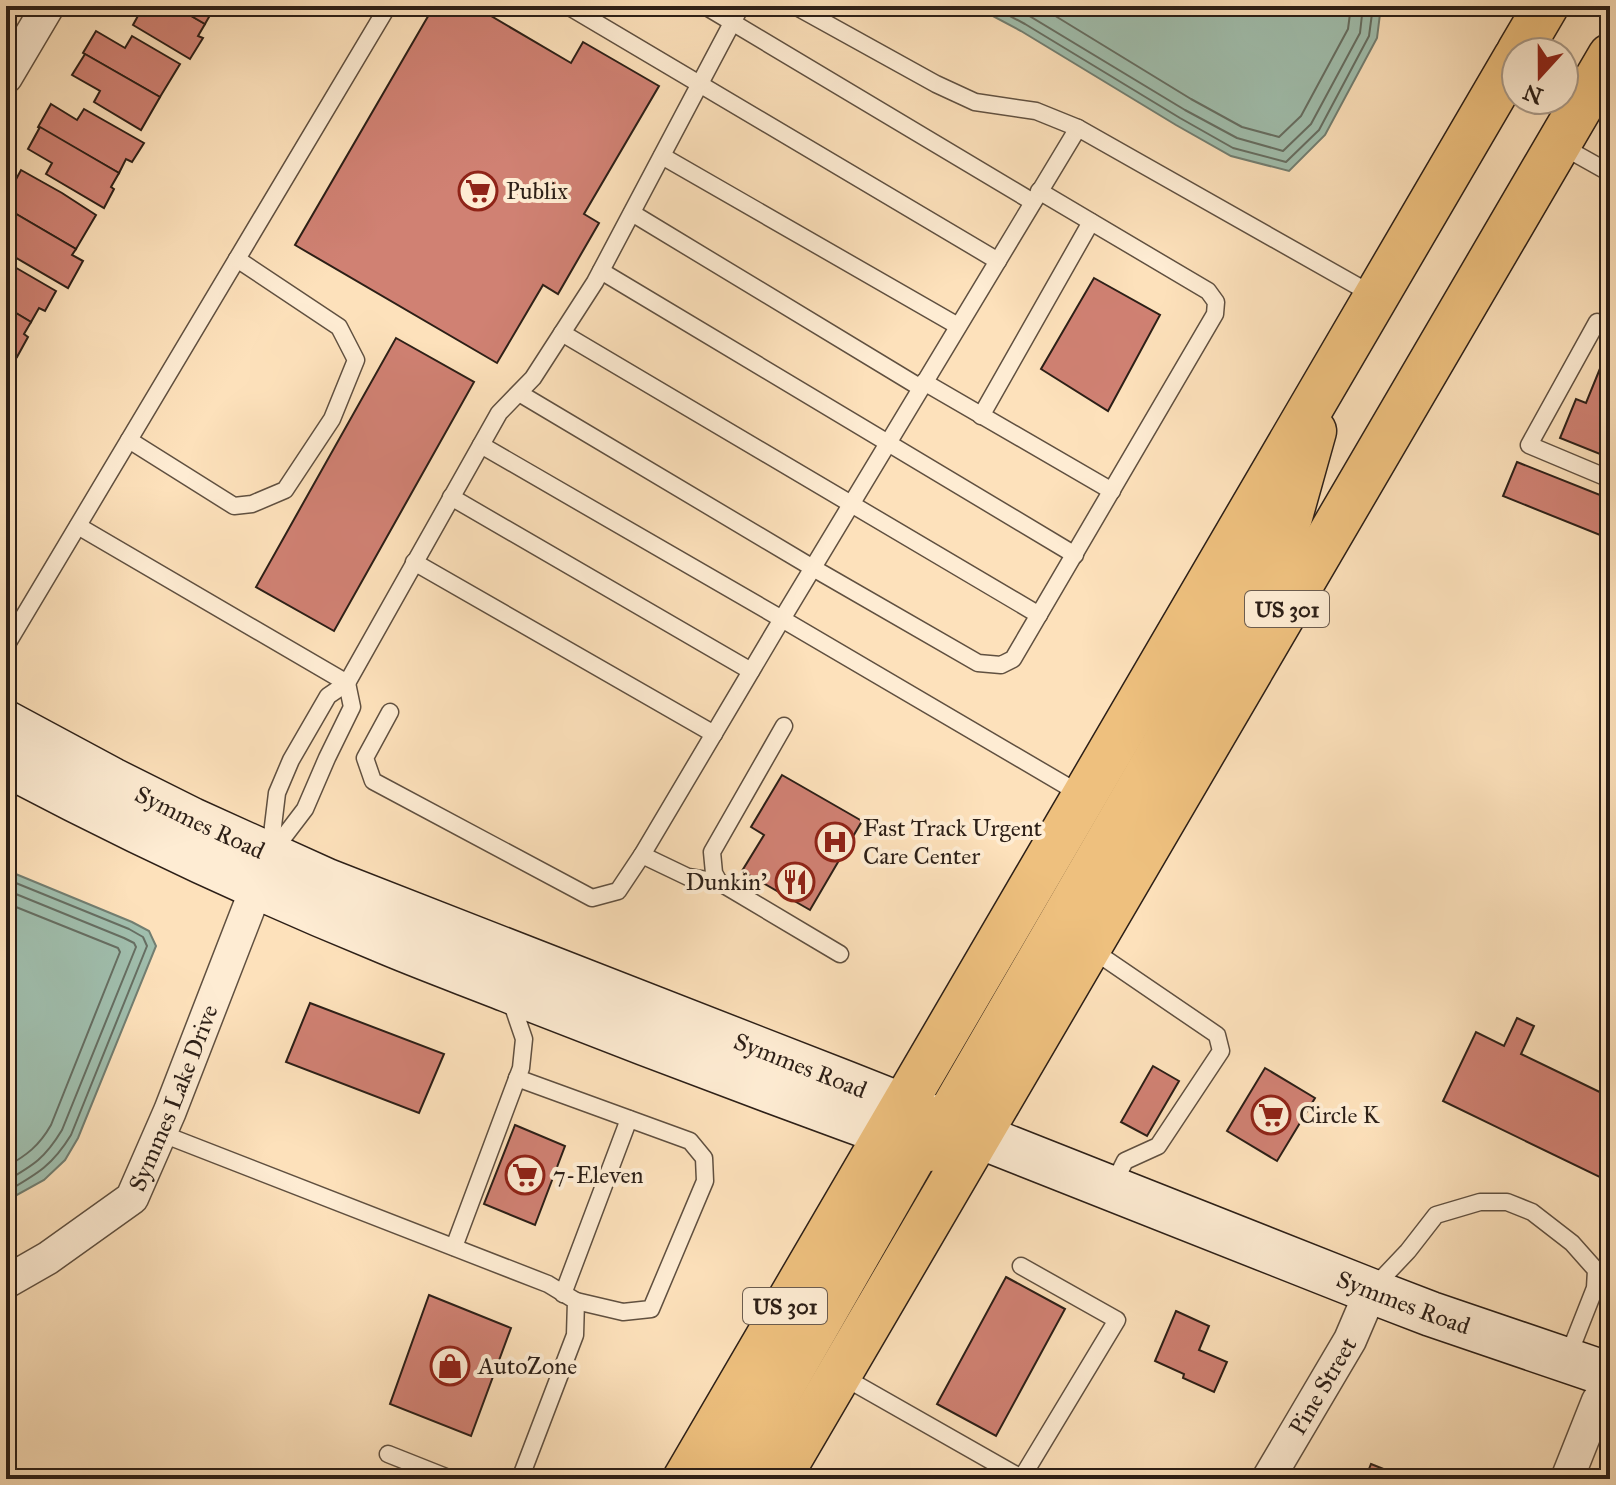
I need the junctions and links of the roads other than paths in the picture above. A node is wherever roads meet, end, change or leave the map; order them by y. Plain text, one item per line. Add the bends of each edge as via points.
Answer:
1 (48, 6) edge
2 (388, 6) edge
3 (568, 6) edge
4 (705, 6) edge
5 (741, 6) edge
6 (795, 6) edge
7 (1546, 6) edge
8 (733, 22) junction
9 (1528, 36) edge
10 (1610, 56) edge
11 (6, 77) edge
12 (1500, 84) edge
13 (700, 85) junction
14 (1078, 128) junction
15 (1558, 144) junction
16 (662, 156) junction
17 (1610, 173) edge
18 (1036, 197) junction
19 (632, 213) junction
20 (1091, 222) junction
21 (237, 259) junction
22 (998, 261) junction
23 (601, 271) junction
24 (1375, 296) junction
25 (958, 326) junction
26 (1610, 328) edge
27 (562, 333) junction
28 (1325, 382) junction
29 (922, 385) junction
30 (519, 393) junction
31 (981, 416) junction
32 (129, 440) junction
33 (889, 442) junction
34 (481, 445) junction
35 (1610, 479) edge
36 (1112, 491) junction
37 (451, 497) junction
38 (851, 505) junction
39 (78, 526) junction
40 (1075, 555) junction
41 (414, 562) junction
42 (813, 568) junction
43 (1039, 615) junction
44 (782, 619) junction
45 (6, 646) edge
46 (751, 671) junction
47 (347, 683) junction
48 (390, 712) dead end
49 (6, 723) edge
50 (784, 726) dead end
51 (714, 734) junction
52 (6, 764) edge
53 (1083, 796) junction
54 (642, 855) junction
55 (263, 871) junction
56 (719, 882) junction
57 (1088, 947) junction
58 (840, 954) dead end
59 (507, 989) junction
60 (517, 1078) junction
61 (629, 1119) junction
62 (160, 1133) junction
63 (932, 1134) junction
64 (1111, 1188) junction
65 (454, 1247) junction
66 (1021, 1266) dead end
67 (6, 1282) edge
68 (570, 1297) junction
69 (1366, 1303) junction
70 (1567, 1360) junction
71 (839, 1374) junction
72 (1606, 1394) edge
73 (388, 1454) dead end
74 (451, 1479) edge
75 (520, 1479) edge
76 (685, 1479) edge
77 (729, 1479) edge
78 (778, 1479) edge
79 (1022, 1479) edge
80 (1268, 1479) edge
81 (1567, 1479) edge

1 - 11 street
2 - 21 lane
3 - 13 lane
4 - 8 lane
5 - 8 lane
6 - 14 lane via 975,102 1036,111
7 - 9 main road
8 - 13 lane
8 - 18 lane
10 - 15 main road, US 301
12 - 24 main road, US 301
13 - 16 lane
13 - 22 lane
14 - 18 lane
14 - 24 lane
15 - 17 lane
15 - 57 main road, US 301
16 - 19 lane
16 - 25 lane
18 - 20 lane
18 - 22 lane
19 - 23 lane
19 - 29 lane
20 - 31 lane
20 - 36 lane via 1208,291 1216,302 1210,324
21 - 32 lane
21 - 32 lane via 339,327 356,360 332,419 285,490 234,506
22 - 25 lane
23 - 27 lane
23 - 33 lane
24 - 28 main road, US 301
25 - 29 lane
26 - 35 lane via 1597,322 1529,445
27 - 30 lane
27 - 38 lane
28 - 53 main road, US 301
28 - 63 main road via 1301,481 1277,550
29 - 31 lane
29 - 33 lane
30 - 34 lane via 499,413
30 - 42 lane
31 - 36 lane
32 - 39 lane
33 - 38 lane
33 - 40 lane
34 - 37 lane
34 - 44 lane
36 - 40 lane
37 - 41 lane
37 - 46 lane
38 - 42 lane
38 - 43 lane
39 - 45 lane
39 - 47 lane
40 - 43 lane
41 - 47 lane
41 - 51 lane
42 - 43 lane via 978,663 1001,665 1013,659
42 - 44 lane
44 - 46 lane
44 - 53 lane
46 - 51 lane
47 - 55 lane via 352,707 305,809
47 - 55 lane via 328,696 291,760 277,793
48 - 54 lane via 365,758 373,781 592,898 618,891
49 - 55 street, Symmes Road
50 - 56 lane via 712,852
51 - 54 lane
52 - 55 street, Symmes Road via 120,823
53 - 63 main road, US 301
54 - 56 lane via 688,877
55 - 59 street, Symmes Road via 381,940
55 - 62 street, Symmes Lake Drive
55 - 63 street, Symmes Road via 385,904
56 - 58 lane
57 - 63 main road, US 301
57 - 64 lane via 1217,1035 1221,1051 1158,1146 1125,1161
59 - 60 lane via 524,1039
59 - 63 street, Symmes Road via 632,1038
60 - 61 lane
60 - 65 lane
61 - 68 lane
61 - 68 lane via 690,1141 704,1158 705,1181 651,1309 623,1312
62 - 65 lane
62 - 67 street, Symmes Lake Drive via 132,1198
63 - 64 street, Symmes Road
63 - 69 street, Symmes Road
63 - 71 main road, US 301
63 - 76 main road, US 301
63 - 77 main road
64 - 69 street, Symmes Road
65 - 68 lane
66 - 79 lane via 1117,1320
68 - 75 lane via 575,1335
69 - 70 street, Symmes Road via 1431,1314
69 - 70 lane via 1436,1215 1480,1202 1507,1202 1552,1227 1596,1270 1595,1288
69 - 72 street, Symmes Road
69 - 80 street, Pine Street via 1350,1340
70 - 72 street, Symmes Road
71 - 78 main road, US 301
71 - 79 lane
72 - 81 street
73 - 74 lane

